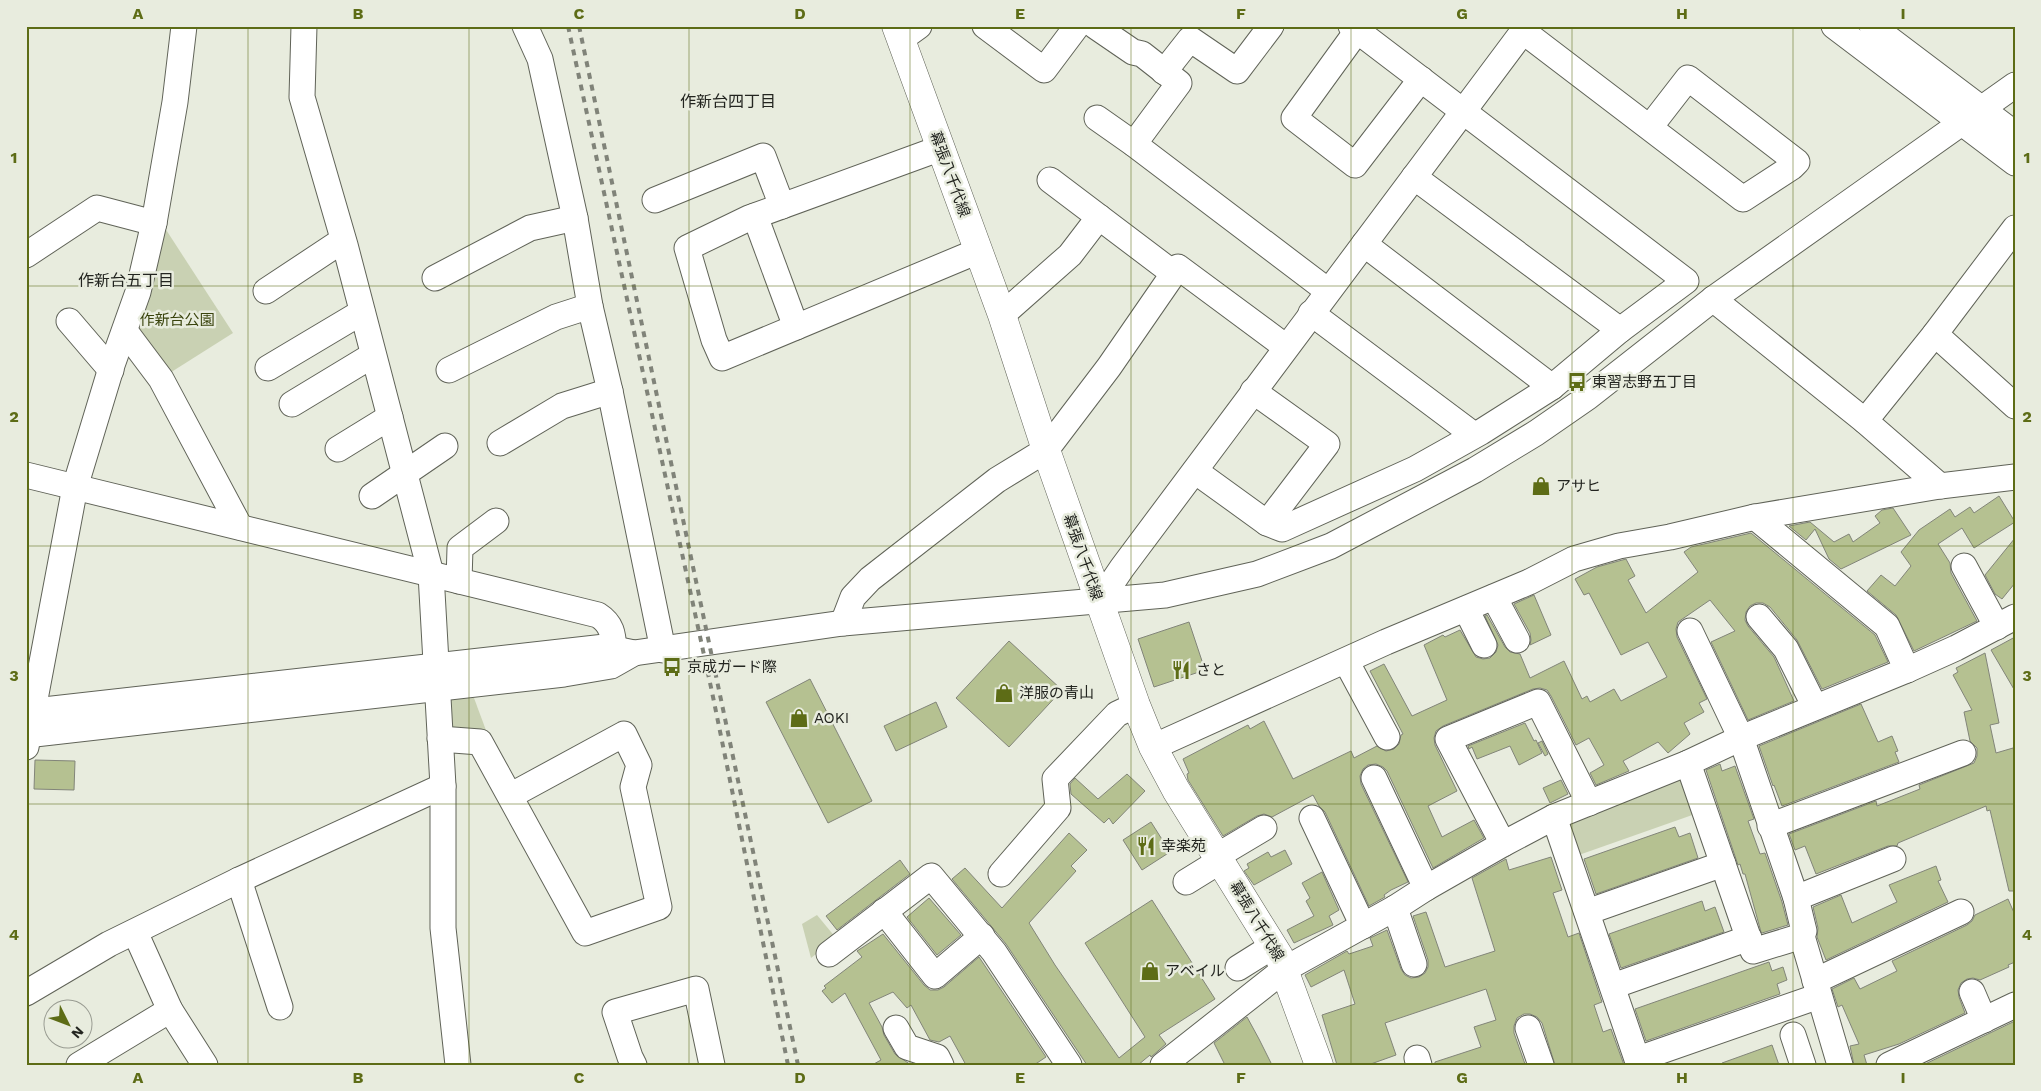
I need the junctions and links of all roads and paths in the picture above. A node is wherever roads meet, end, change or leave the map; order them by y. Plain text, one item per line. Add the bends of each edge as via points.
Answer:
1 (184, 26) edge
2 (304, 26) edge
3 (525, 26) edge
4 (985, 26) edge
5 (1076, 26) edge
6 (1095, 26) edge
7 (1271, 26) edge
8 (1834, 26) edge
9 (1872, 26) edge
10 (1354, 28) edge
11 (1524, 28) edge
12 (905, 31) edge
13 (1164, 72) junction
14 (1421, 80) junction
15 (2015, 85) edge
16 (1463, 112) junction
17 (1971, 116) junction
18 (1097, 118) dead end
19 (1650, 127) junction
20 (2015, 134) edge
21 (1134, 144) junction
22 (940, 148) junction
23 (2015, 163) edge
24 (1414, 177) junction
25 (1050, 180) dead end
26 (655, 200) dead end
27 (782, 206) junction
28 (755, 216) junction
29 (1099, 217) junction
30 (575, 218) junction
31 (154, 223) junction
32 (2015, 228) edge
33 (343, 240) junction
34 (1364, 244) junction
35 (978, 251) junction
36 (26, 255) edge
37 (1173, 273) junction
38 (435, 278) dead end
39 (266, 291) dead end
40 (1328, 291) junction
41 (1713, 300) junction
42 (590, 306) junction
43 (362, 312) junction
44 (1311, 313) junction
45 (1002, 315) junction
46 (69, 321) dead end
47 (796, 327) junction
48 (1620, 330) junction
49 (125, 331) junction
50 (1934, 334) junction
51 (1286, 347) junction
52 (374, 355) junction
53 (268, 368) dead end
54 (111, 370) junction
55 (450, 370) dead end
56 (1552, 386) junction
57 (610, 391) junction
58 (1254, 391) junction
59 (292, 404) dead end
60 (2015, 406) edge
61 (390, 417) junction
62 (1864, 421) junction
63 (1474, 435) junction
64 (500, 443) dead end
65 (445, 446) dead end
66 (338, 449) dead end
67 (1046, 450) junction
68 (1195, 471) junction
69 (405, 474) junction
70 (26, 475) edge
71 (2015, 477) edge
72 (1940, 486) junction
73 (75, 487) junction
74 (372, 496) dead end
75 (1755, 517) junction
76 (496, 521) dead end
77 (1267, 523) junction
78 (240, 527) junction
79 (1964, 566) dead end
80 (431, 574) junction
81 (459, 581) junction
82 (1494, 597) junction
83 (1099, 602) junction
84 (1466, 609) junction
85 (1759, 617) dead end
86 (2006, 622) edge
87 (844, 623) junction
88 (1690, 631) dead end
89 (1517, 640) dead end
90 (1484, 645) dead end
91 (663, 650) junction
92 (624, 651) junction
93 (1346, 661) junction
94 (1907, 670) junction
95 (436, 676) junction
96 (1136, 705) junction
97 (1815, 707) junction
98 (28, 728) edge
99 (1387, 737) dead end
100 (1742, 738) junction
101 (440, 739) junction
102 (1153, 747) junction
103 (1963, 753) dead end
104 (1688, 763) junction
105 (1374, 778) dead end
106 (442, 786) junction
107 (510, 796) junction
108 (1588, 803) junction
109 (1554, 817) junction
110 (1312, 818) dead end
111 (1770, 826) junction
112 (1264, 828) dead end
113 (1503, 844) junction
114 (1219, 858) junction
115 (1893, 859) dead end
116 (1723, 864) junction
117 (1001, 874) dead end
118 (239, 880) junction
119 (1186, 882) dead end
120 (1426, 888) junction
121 (1796, 898) junction
122 (1396, 908) junction
123 (884, 911) junction
124 (1587, 912) junction
125 (1961, 912) dead end
126 (1363, 926) junction
127 (135, 932) junction
128 (982, 936) junction
129 (1802, 936) junction
130 (1749, 938) junction
131 (829, 954) dead end
132 (1279, 958) junction
133 (1414, 964) dead end
134 (1238, 968) dead end
135 (1613, 986) junction
136 (1817, 988) junction
137 (1972, 992) dead end
138 (26, 993) edge
139 (2015, 1005) edge
140 (280, 1007) dead end
141 (170, 1010) junction
142 (1984, 1020) junction
143 (896, 1028) dead end
144 (1528, 1028) dead end
145 (1793, 1035) dead end
146 (1176, 1060) edge
147 (1639, 1062) edge
148 (79, 1065) edge
149 (205, 1065) edge
150 (458, 1065) edge
151 (634, 1065) edge
152 (712, 1065) edge
153 (941, 1065) edge
154 (1069, 1065) edge
155 (1319, 1065) edge
156 (1541, 1065) edge
157 (1803, 1065) edge
158 (1840, 1065) edge
159 (1889, 1065) edge

1 - 31 street via 175,102
2 - 33 street via 302,96
3 - 30 street via 540,59
4 - 5 street via 1044,70
6 - 13 street via 1133,52 1142,54
7 - 13 street via 1237,71 1190,38
8 - 17 street
9 - 17 street
10 - 14 street
10 - 14 street via 1294,118 1355,164
11 - 16 street
11 - 19 street
12 - 22 main road, 幕張八千代線
13 - 21 street via 1179,83
14 - 16 street
15 - 17 street
16 - 24 street
16 - 48 street via 1686,281
17 - 20 street
17 - 23 street
17 - 41 street
18 - 21 street
19 - 19 street via 1743,199 1797,162 1688,78
21 - 40 street
22 - 27 street
22 - 35 main road, 幕張八千代線
24 - 34 street
24 - 48 street
25 - 29 street
26 - 27 street via 763,156
27 - 28 street
28 - 47 street
28 - 47 street via 687,248 714,340 722,358
29 - 37 street
29 - 45 street via 1070,255
30 - 38 street via 530,228
30 - 42 street
31 - 36 street via 97,208
31 - 49 street
32 - 50 street
33 - 39 street
33 - 43 street
34 - 40 street
34 - 56 street
35 - 45 main road, 幕張八千代線
35 - 47 street
37 - 51 street via 1178,267
37 - 67 street via 1109,367
40 - 44 street
41 - 62 street
41 - 83 street via 1536,433 1413,504 1331,546 1257,574 1165,596
42 - 55 street via 556,317
42 - 57 street
43 - 52 street
43 - 53 street
44 - 51 street
44 - 63 street
45 - 67 main road, 幕張八千代線
46 - 54 street
48 - 56 street
49 - 54 street
49 - 78 street via 161,379
50 - 60 street
50 - 62 street
51 - 58 street
52 - 59 street
52 - 61 street
54 - 73 street
56 - 63 street
57 - 64 street via 562,406
57 - 91 street
58 - 68 street
58 - 77 street via 1327,444
61 - 66 street
61 - 69 street
62 - 72 street
63 - 77 street via 1415,469 1282,529
65 - 69 street
67 - 83 main road, 幕張八千代線
67 - 87 street via 997,480 870,579 853,597
68 - 77 street
68 - 83 street
69 - 74 street
69 - 80 street
70 - 73 street
71 - 72 street
72 - 75 street
73 - 78 street
73 - 98 street
75 - 82 street via 1574,559
75 - 94 street via 1887,626
76 - 81 street via 460,548
78 - 80 street
79 - 86 street
80 - 81 street
80 - 95 street
81 - 92 street via 598,615 609,624
82 - 84 street
82 - 89 street
83 - 87 street
83 - 96 main road, 幕張八千代線
84 - 90 street
84 - 93 street
85 - 97 street via 1786,649
86 - 94 street
87 - 91 street
88 - 100 street
91 - 92 street
92 - 95 street via 605,646
93 - 99 street
93 - 102 street
94 - 97 street
95 - 98 street
95 - 101 street
96 - 102 main road, 幕張八千代線
96 - 117 street via 1117,714 1055,779 1058,808
97 - 100 street
100 - 104 street
100 - 111 street
101 - 106 street
101 - 107 street via 480,742
102 - 114 main road, 幕張八千代線
103 - 111 street
104 - 108 street
104 - 116 street
105 - 120 street
106 - 118 street
106 - 150 street via 443,928
107 - 107 street via 585,932 659,907 633,787 639,765 624,734
108 - 109 street
108 - 113 street via 1538,702 1448,739
109 - 113 street
109 - 124 street
110 - 126 street
111 - 121 street
112 - 114 street
113 - 120 street
114 - 119 street
114 - 132 main road, 幕張八千代線
115 - 121 street
116 - 124 street
116 - 130 street
118 - 127 street
118 - 140 street
120 - 122 street
121 - 129 street via 1804,931
122 - 126 street
122 - 133 street
123 - 128 street via 930,876
123 - 128 street via 935,976
123 - 131 street
124 - 135 street
125 - 136 street
126 - 132 street via 1337,942
127 - 138 street
127 - 141 street
128 - 154 street
129 - 130 street via 1753,951
129 - 136 street
130 - 135 street
132 - 134 street
132 - 146 street
132 - 155 main road, 幕張八千代線
135 - 147 street
136 - 147 street
136 - 158 street
137 - 142 street
139 - 142 street
141 - 148 street
141 - 149 street
142 - 159 street
143 - 153 street via 907,1047 937,1057
144 - 156 street
145 - 157 street
151 - 152 street via 615,1012 696,988

